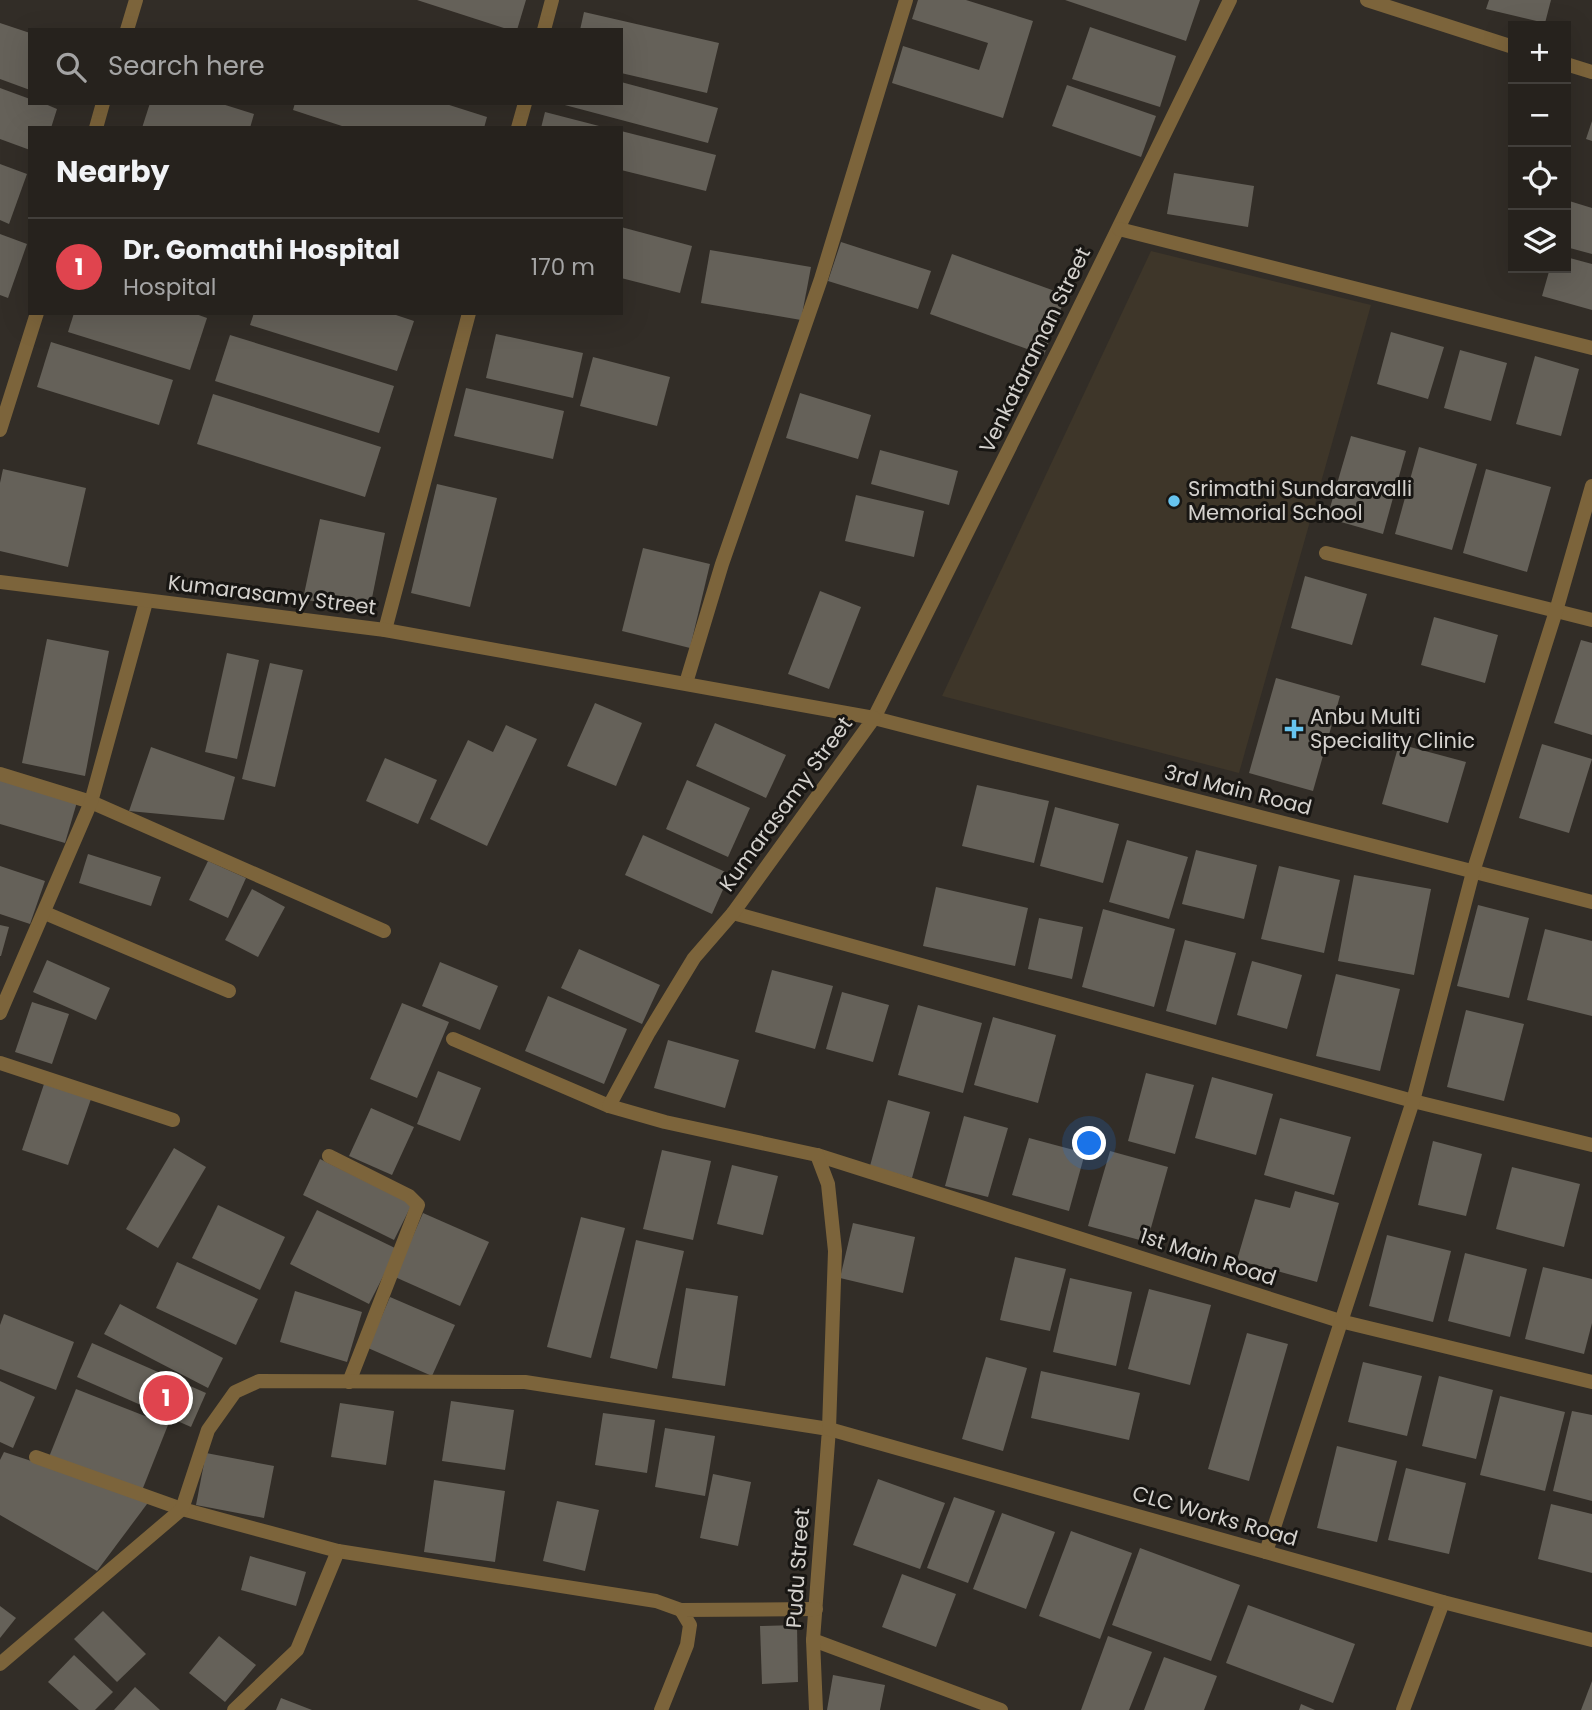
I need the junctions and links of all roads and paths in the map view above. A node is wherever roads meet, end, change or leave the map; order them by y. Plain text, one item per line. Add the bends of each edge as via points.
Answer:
1 (136, 0) edge
2 (552, 0) edge
3 (906, 0) edge
4 (1230, 0) edge
5 (1367, 0) edge
6 (128, 28) edge
7 (545, 28) edge
8 (1508, 45) edge
9 (1571, 66) edge
10 (1592, 72) edge
11 (102, 105) edge
12 (524, 105) edge
13 (97, 126) edge
14 (519, 126) edge
15 (1119, 229) junction
16 (36, 315) edge
17 (468, 315) edge
18 (1592, 348) edge
19 (0, 430) edge
20 (1592, 486) edge
21 (1326, 553) dead end
22 (0, 582) edge
23 (146, 602) junction
24 (1556, 611) junction
25 (1592, 620) edge
26 (385, 630) junction
27 (686, 683) junction
28 (874, 718) junction
29 (0, 774) edge
30 (91, 802) junction
31 (1473, 872) junction
32 (1592, 902) edge
33 (45, 913) junction
34 (733, 913) junction
35 (384, 930) dead end
36 (229, 991) dead end
37 (0, 1013) edge
38 (453, 1039) dead end
39 (0, 1063) edge
40 (1413, 1101) junction
41 (609, 1106) junction
42 (173, 1120) dead end
43 (1592, 1145) edge
44 (817, 1155) junction
45 (329, 1156) dead end
46 (1340, 1321) junction
47 (349, 1382) junction
48 (1592, 1382) edge
49 (829, 1429) junction
50 (36, 1457) dead end
51 (182, 1509) junction
52 (338, 1551) junction
53 (1266, 1552) junction
54 (1443, 1602) junction
55 (816, 1609) junction
56 (681, 1610) junction
57 (814, 1640) junction
58 (1592, 1640) edge
59 (0, 1664) edge
60 (234, 1710) edge
61 (661, 1710) edge
62 (816, 1710) edge
63 (1001, 1710) edge
64 (1403, 1710) edge

1 - 6 street
2 - 7 street
3 - 27 street via 821,279 722,564
4 - 15 street, Venkataraman Street
5 - 8 street
9 - 10 street
11 - 13 street
12 - 14 street
15 - 18 street
15 - 28 street, Venkataraman Street
16 - 19 street
17 - 26 street
20 - 24 street
21 - 24 street
22 - 23 street, Kumarasamy Street
23 - 26 street, Kumarasamy Street
23 - 30 street
24 - 25 street
24 - 31 street
26 - 27 street, Kumarasamy Street
27 - 28 street, Kumarasamy Street
28 - 31 street, 3rd Main Road
28 - 34 street, Kumarasamy Street
29 - 30 street
30 - 33 street
30 - 35 street
31 - 32 street, 3rd Main Road
31 - 40 street
33 - 36 street
33 - 37 street
34 - 40 street
34 - 41 street, Kumarasamy Street via 694,958
38 - 41 street
39 - 42 street
40 - 43 street
40 - 46 street
41 - 44 street
44 - 46 street, 1st Main Road
44 - 49 street via 828,1184 835,1251
45 - 47 street via 409,1196 418,1205
46 - 48 street, 1st Main Road
46 - 53 street
47 - 49 street, CLC Works Road via 525,1382
47 - 51 street, CLC Works Road via 259,1381 235,1392 208,1430
49 - 53 street, CLC Works Road
49 - 55 street, Pudu Street
50 - 51 street
51 - 52 street
51 - 59 street
52 - 56 street via 656,1601
52 - 60 street via 297,1650
53 - 54 street, CLC Works Road
54 - 58 street, CLC Works Road
54 - 64 street
55 - 56 street
55 - 57 street, Pudu Street
56 - 61 street via 691,1625
57 - 62 street, Pudu Street
57 - 63 street

